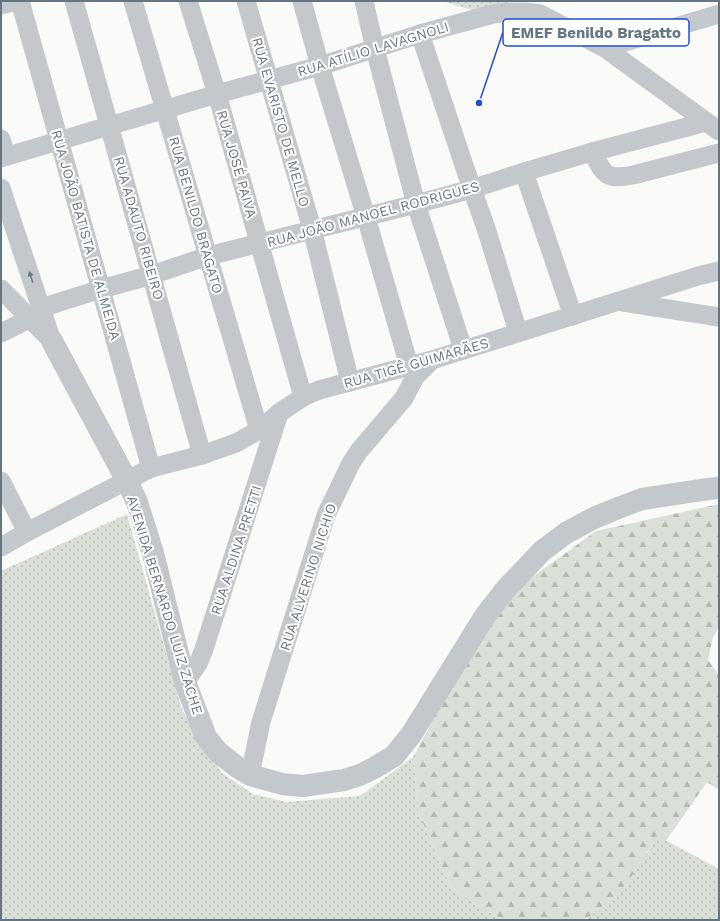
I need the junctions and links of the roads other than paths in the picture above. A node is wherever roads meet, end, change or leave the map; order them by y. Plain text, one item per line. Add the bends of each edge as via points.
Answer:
1 (19, 1) edge
2 (74, 1) edge
3 (132, 1) edge
4 (188, 1) edge
5 (246, 1) edge
6 (302, 1) edge
7 (364, 1) edge
8 (1, 5) edge
9 (719, 14) edge
10 (420, 34) junction
11 (605, 48) junction
12 (375, 50) junction
13 (320, 66) junction
14 (269, 80) junction
15 (216, 94) junction
16 (164, 109) junction
17 (110, 125) junction
18 (713, 127) edge
19 (59, 141) junction
20 (3, 151) edge
21 (592, 152) junction
22 (719, 153) edge
23 (524, 172) junction
24 (1, 188) edge
25 (472, 189) junction
26 (416, 204) junction
27 (366, 217) junction
28 (312, 229) junction
29 (259, 243) junction
30 (208, 256) junction
31 (719, 271) edge
32 (152, 275) junction
33 (1, 289) edge
34 (101, 289) junction
35 (619, 301) junction
36 (36, 313) junction
37 (573, 316) junction
38 (719, 317) edge
39 (518, 332) junction
40 (1, 333) edge
41 (52, 340) joint
42 (463, 349) junction
43 (432, 360) junction
44 (408, 366) junction
45 (350, 382) junction
46 (303, 397) junction
47 (279, 413) junction
48 (259, 430) junction
49 (202, 455) junction
50 (150, 468) junction
51 (1, 481) edge
52 (127, 481) junction
53 (719, 488) edge
54 (27, 532) junction
55 (1, 547) edge
56 (186, 682) junction
57 (250, 775) junction

1 - 8 street
1 - 19 street, RUA JOÃO BATISTA DE ALMEIDA
2 - 17 street, RUA ADAUTO RIBEIRO
3 - 16 street, RUA BENILDO BRAGATO
4 - 15 street, RUA JOSÉ PAIVA
5 - 14 street, RUA EVARISTO DE MELLO
6 - 13 street
7 - 12 street
9 - 11 street
10 - 11 street, RUA ATÍLIO LAVAGNOLI via 492,14 525,12 540,14
10 - 12 street, RUA ATÍLIO LAVAGNOLI
10 - 25 street
11 - 18 street, RUA ATÍLIO LAVAGNOLI
12 - 13 street, RUA ATÍLIO LAVAGNOLI
12 - 26 street
13 - 14 street, RUA ATÍLIO LAVAGNOLI
13 - 27 street
14 - 15 street, RUA ATÍLIO LAVAGNOLI
14 - 28 street, RUA EVARISTO DE MELLO
15 - 16 street, RUA ATÍLIO LAVAGNOLI
15 - 29 street, RUA JOSÉ PAIVA
16 - 17 street, RUA ATÍLIO LAVAGNOLI
16 - 30 street, RUA BENILDO BRAGATO
17 - 19 street, RUA ATÍLIO LAVAGNOLI
17 - 32 street, RUA ADAUTO RIBEIRO
18 - 21 street, RUA JOÃO MANOEL RODRIGUES
19 - 20 street, RUA ATÍLIO LAVAGNOLI
19 - 34 street, RUA JOÃO BATISTA DE ALMEIDA
21 - 22 street via 603,171 610,177 618,178
21 - 23 street, RUA JOÃO MANOEL RODRIGUES
23 - 25 street, RUA JOÃO MANOEL RODRIGUES
23 - 37 street
36 -> 24 street
25 - 26 street, RUA JOÃO MANOEL RODRIGUES
25 - 39 street
26 - 27 street, RUA JOÃO MANOEL RODRIGUES
26 - 42 street
27 - 28 street, RUA JOÃO MANOEL RODRIGUES
27 - 44 street
28 - 29 street, RUA JOÃO MANOEL RODRIGUES
28 - 45 street, RUA EVARISTO DE MELLO
29 - 30 street, RUA JOÃO MANOEL RODRIGUES
29 - 46 street, RUA JOSÉ PAIVA
30 - 32 street, RUA JOÃO MANOEL RODRIGUES
30 - 48 street, RUA BENILDO BRAGATO
31 - 35 street, RUA TIGÊ GUIMARÃES
32 - 34 street, RUA JOÃO MANOEL RODRIGUES
32 - 49 street, RUA ADAUTO RIBEIRO
33 - 36 street
34 - 36 street, RUA JOÃO MANOEL RODRIGUES
34 - 50 street, RUA JOÃO BATISTA DE ALMEIDA
35 - 37 street, RUA TIGÊ GUIMARÃES
35 - 38 street
36 - 40 street, RUA JOÃO MANOEL RODRIGUES
36 - 41 street
37 - 39 street, RUA TIGÊ GUIMARÃES
39 - 42 street, RUA TIGÊ GUIMARÃES
41 - 52 street, AVENIDA BERNARDO LUIZ ZACHE
42 - 43 street, RUA TIGÊ GUIMARÃES
43 - 44 street, RUA TIGÊ GUIMARÃES
43 - 57 street, RUA ALVERINO NICHIO via 416,377 404,398 358,451 326,515 261,722
44 - 45 street, RUA TIGÊ GUIMARÃES
45 - 46 street, RUA TIGÊ GUIMARÃES
46 - 47 street, RUA TIGÊ GUIMARÃES
47 - 48 street, RUA TIGÊ GUIMARÃES
47 - 56 street, RUA ALDINA PRETTI via 204,649
48 - 49 street, RUA TIGÊ GUIMARÃES via 236,443
49 - 50 street, RUA TIGÊ GUIMARÃES
50 - 52 street, RUA TIGÊ GUIMARÃES
51 - 54 street
52 - 54 street, RUA TIGÊ GUIMARÃES
52 - 56 street, AVENIDA BERNARDO LUIZ ZACHE via 137,502 153,553
53 - 57 street, AVENIDA BERNARDO LUIZ ZACHE via 642,499 566,533 542,551 506,589 485,616 411,735 386,762 344,780 303,786 282,784
54 - 55 street, RUA TIGÊ GUIMARÃES
56 - 57 street, AVENIDA BERNARDO LUIZ ZACHE via 206,737 218,752

